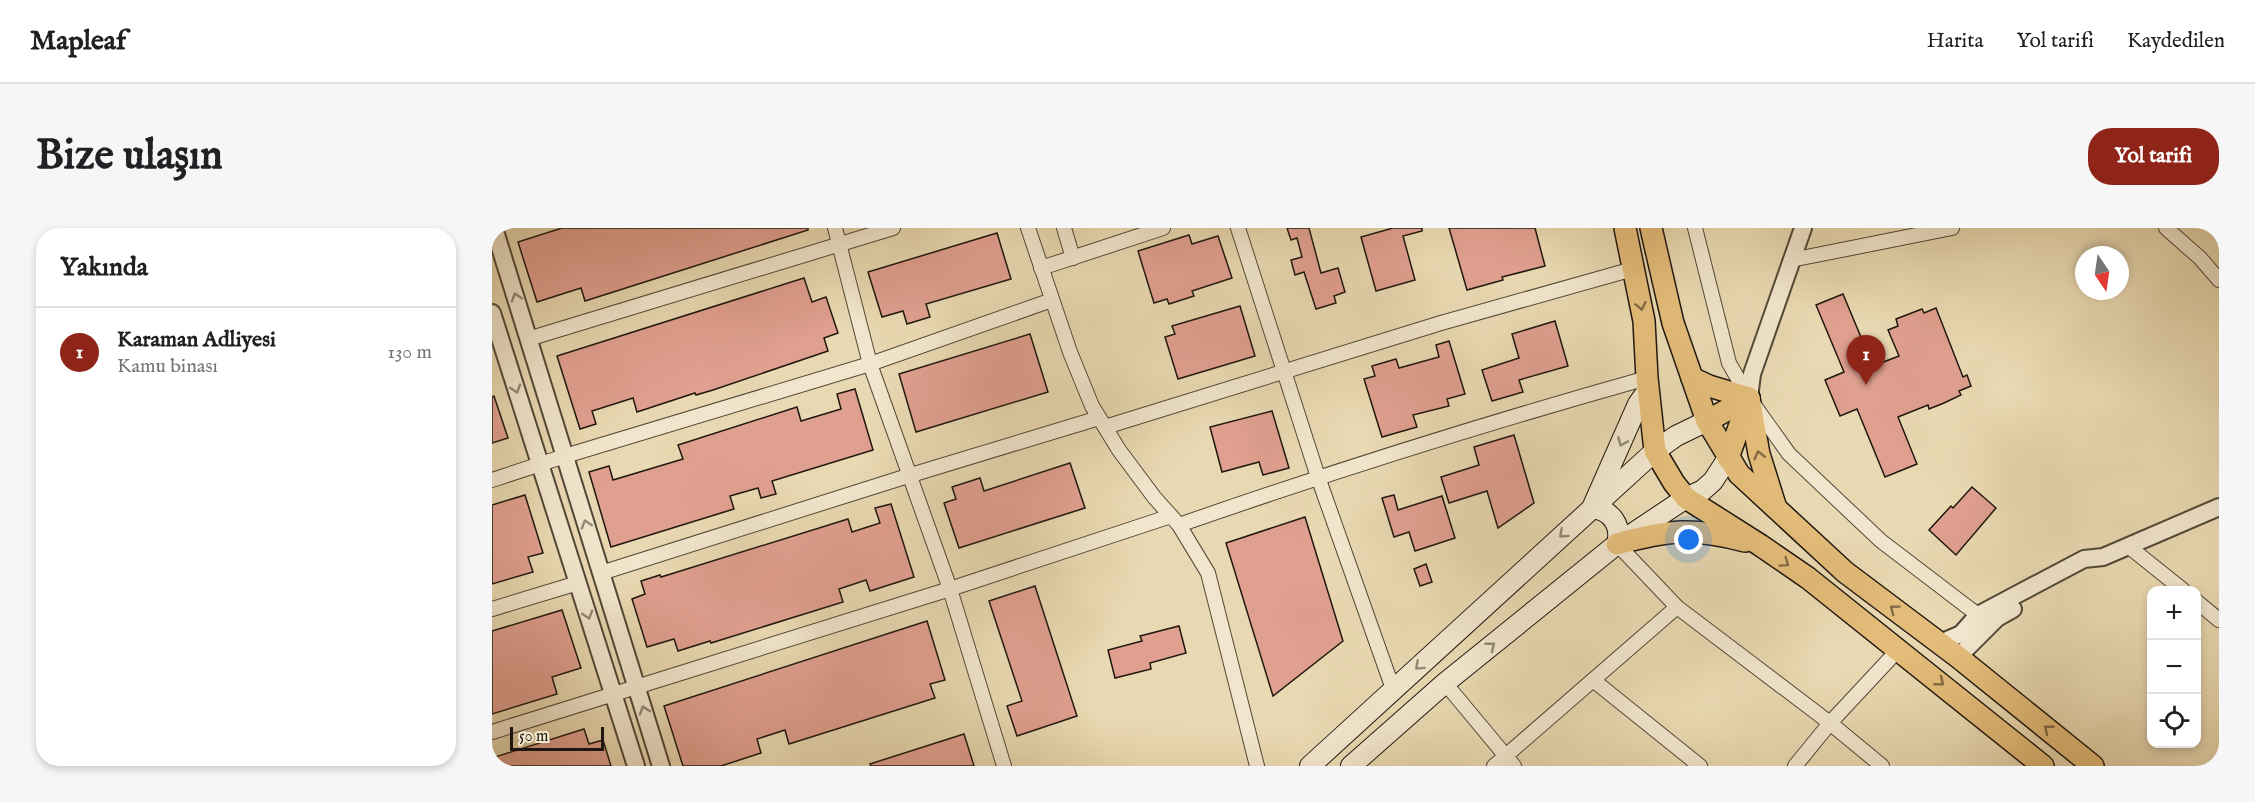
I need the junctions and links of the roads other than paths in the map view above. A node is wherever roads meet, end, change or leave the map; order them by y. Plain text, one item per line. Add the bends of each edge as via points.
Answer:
1 (493, 228) edge
2 (835, 228) edge
3 (893, 228) edge
4 (1028, 228) edge
5 (1064, 228) edge
6 (1238, 228) edge
7 (1625, 228) edge
8 (1651, 228) edge
9 (1695, 228) edge
10 (1803, 228) edge
11 (1952, 228) edge
12 (2166, 228) edge
13 (1156, 229) edge
14 (841, 244) junction
15 (1073, 258) junction
16 (1791, 261) junction
17 (1041, 268) junction
18 (1633, 269) junction
19 (2219, 280) edge
20 (1052, 300) junction
21 (492, 313) edge
22 (528, 339) junction
23 (498, 353) edge
24 (870, 364) junction
25 (1286, 371) junction
26 (1692, 378) junction
27 (1648, 384) junction
28 (1749, 398) junction
29 (1707, 421) junction
30 (1102, 422) junction
31 (1655, 451) junction
32 (565, 456) junction
33 (1728, 458) junction
34 (540, 464) junction
35 (911, 475) junction
36 (1318, 477) junction
37 (492, 480) edge
38 (1686, 498) junction
39 (2219, 507) edge
40 (1592, 508) junction
41 (1776, 510) junction
42 (1175, 521) junction
43 (1617, 544) junction
44 (1760, 545) junction
45 (2128, 546) junction
46 (2103, 556) junction
47 (602, 573) junction
48 (578, 583) junction
49 (2177, 586) edge
50 (950, 589) junction
51 (2201, 606) edge
52 (1677, 607) junction
53 (492, 609) edge
54 (1978, 615) junction
55 (2219, 620) edge
56 (1940, 643) junction
57 (1898, 650) junction
58 (1958, 657) junction
59 (1593, 680) junction
60 (1445, 683) junction
61 (637, 686) junction
62 (1393, 689) junction
63 (613, 695) junction
64 (1830, 723) junction
65 (492, 732) edge
66 (1510, 761) edge
67 (636, 766) edge
68 (661, 766) edge
69 (1004, 766) edge
70 (1257, 766) edge
71 (1310, 766) edge
72 (1351, 766) edge
73 (1494, 766) edge
74 (1700, 766) edge
75 (1796, 766) edge
76 (1882, 766) edge
77 (2043, 766) edge
78 (2093, 766) edge

22 -> 1 street
2 - 14 street
3 - 14 street
4 - 17 street
5 - 15 street
6 - 25 street
7 - 18 main road
8 - 26 main road via 1673,323
9 - 28 street via 1729,363
10 - 16 street
11 - 16 street
12 - 19 street
13 - 15 street
14 - 22 street
14 - 24 street
15 - 17 street
16 - 28 street via 1752,374
17 - 20 street
18 - 25 street
18 -> 27 main road via 1644,321
20 - 24 street
20 - 30 street via 1092,406
21 - 23 street
22 - 32 street
23 -> 34 street
24 - 32 street
24 - 35 street
25 - 30 street
25 - 36 street
26 - 28 main road
26 - 29 main road
27 - 31 main road
27 - 36 street via 1493,421
27 -> 40 main road
28 - 29 main road
28 - 33 main road
41 -> 28 main road via 1759,453
28 - 54 street via 1789,454 1813,477 1881,541
29 - 31 main road
29 - 33 main road
30 - 35 street
30 - 42 street
31 - 38 main road
31 - 40 main road
32 - 34 street
47 -> 32 street
33 - 38 main road via 1713,481
33 - 41 main road
34 - 37 street
34 - 48 street
35 - 47 street
35 - 50 street
36 - 42 street
36 - 62 street
38 - 43 main road
38 - 44 main road
39 - 45 street
40 - 43 main road via 1603,510 1615,521
40 -> 62 main road
56 -> 41 main road via 1845,572
42 - 50 street
42 - 70 street via 1208,573
43 - 44 main road via 1649,535 1689,531
43 - 52 street
60 -> 43 main road
44 -> 57 main road
45 - 46 street
45 - 49 street
46 - 54 street via 2084,559
46 - 58 street via 1997,618
47 - 61 street
48 - 53 street
48 -> 63 street
50 - 61 street
50 - 69 street
51 - 55 street
52 - 59 street
52 - 64 street
54 - 56 street via 1961,634
56 - 58 main road
57 - 64 street
57 -> 77 main road
78 -> 58 main road
59 - 66 street
59 - 74 street
60 - 66 street
60 - 72 main road
61 - 63 street
68 -> 61 street
62 - 71 main road
63 - 65 street
63 - 67 street
64 - 75 street
64 - 76 street
66 - 73 street

